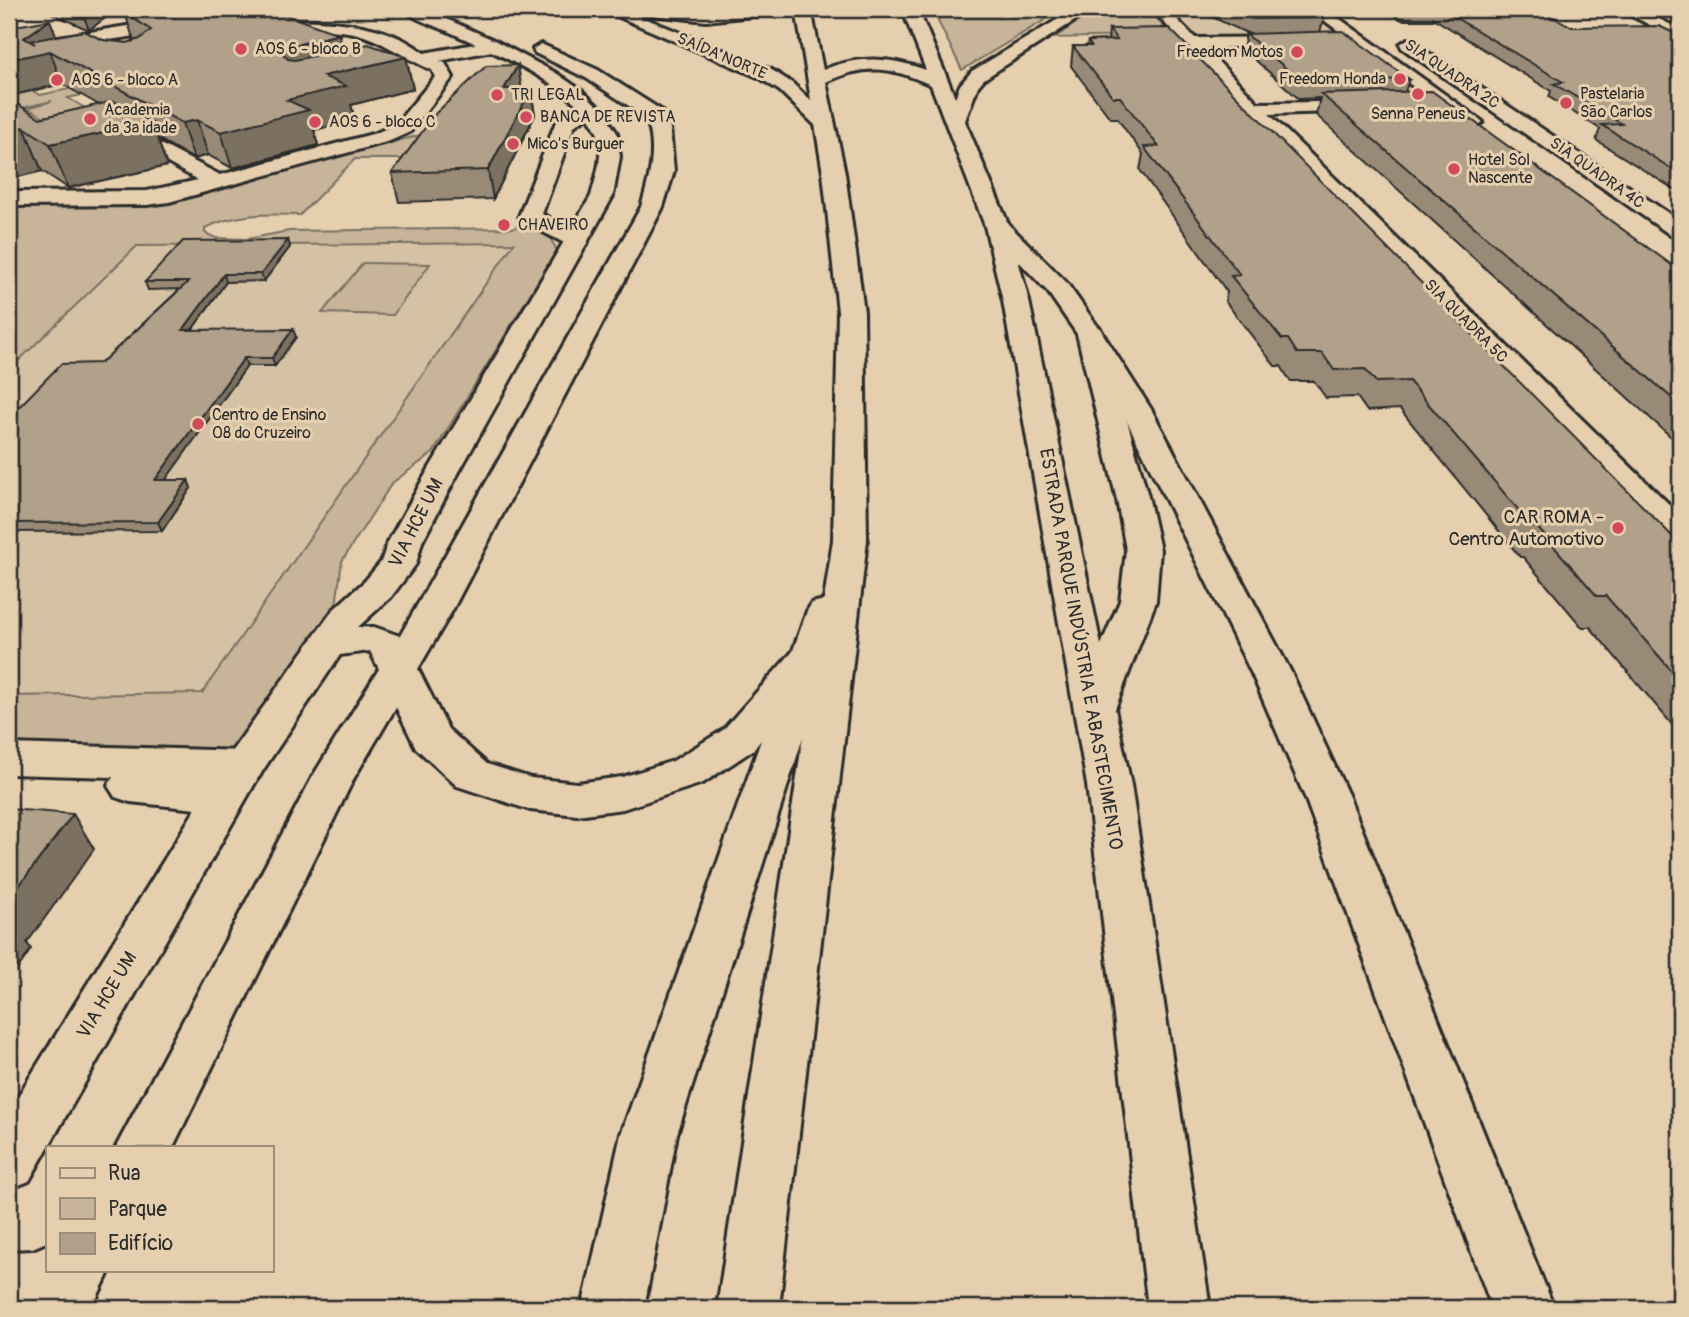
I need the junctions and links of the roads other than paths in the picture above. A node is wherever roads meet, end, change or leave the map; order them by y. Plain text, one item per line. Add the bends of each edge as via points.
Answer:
1 (412, 9) edge
2 (609, 9) edge
3 (645, 9) edge
4 (770, 9) edge
5 (803, 9) edge
6 (910, 9) edge
7 (1085, 9) edge
8 (1160, 9) edge
9 (1316, 9) edge
10 (1626, 9) edge
11 (1680, 18) edge
12 (465, 24) edge
13 (1658, 24) junction
14 (198, 25) edge
15 (250, 25) edge
16 (47, 27) dead end
17 (1390, 32) dead end
18 (9, 34) edge
19 (104, 35) junction
20 (1680, 35) edge
21 (1357, 38) junction
22 (76, 40) junction
23 (1189, 43) junction
24 (492, 46) junction
25 (126, 47) edge
26 (9, 50) edge
27 (98, 52) edge
28 (415, 55) junction
29 (1380, 55) junction
30 (1424, 56) junction
31 (396, 63) dead end
32 (575, 74) junction
33 (816, 80) junction
34 (940, 82) junction
35 (1445, 102) junction
36 (1418, 103) edge
37 (1390, 104) edge
38 (592, 108) junction
39 (1253, 109) junction
40 (1513, 115) joint
41 (823, 122) junction
42 (956, 122) junction
43 (1487, 133) edge
44 (139, 139) edge
45 (216, 183) junction
46 (9, 198) edge
47 (1636, 199) junction
48 (1600, 205) dead end
49 (1622, 221) dead end
50 (997, 226) junction
51 (1674, 227) edge
52 (576, 242) junction
53 (1090, 334) junction
54 (439, 479) junction
55 (498, 495) junction
56 (1680, 534) edge
57 (850, 540) junction
58 (327, 645) junction
59 (808, 659) junction
60 (399, 665) junction
61 (1095, 708) junction
62 (9, 760) edge
63 (9, 779) edge
64 (235, 781) junction
65 (145, 1146) edge
66 (9, 1162) edge
67 (56, 1272) edge
68 (79, 1272) edge
69 (9, 1282) edge
70 (59, 1308) edge
71 (613, 1308) edge
72 (748, 1308) edge
73 (1179, 1308) edge
74 (1523, 1308) edge

1 - 12 main road, VIA HCE UM
2 - 41 main road, SAÍDA NORTE via 766,74
3 - 4 main road via 706,16
5 - 33 main road
6 - 34 main road, ESTRADA PARQUE INDÚSTRIA E ABASTECIMENTO
7 - 42 main road via 978,75 969,85
8 - 23 main road, SIA QUADRA 5C
9 - 21 main road
10 - 13 main road
11 - 13 main road
12 - 24 main road, VIA HCE UM
12 - 28 main road
12 - 32 main road
13 - 20 main road
14 - 19 main road
15 - 28 main road via 351,27
16 - 18 main road
17 - 30 main road, SIA QUADRA 2C
19 - 22 main road
19 - 25 main road
21 - 23 main road
21 - 29 main road
22 - 26 main road
22 - 27 main road
23 - 39 main road, SIA QUADRA 5C
24 - 28 main road
24 - 32 main road, VIA HCE UM via 530,67
28 - 31 main road
28 - 45 main road via 439,67 444,78 403,128
29 - 30 main road via 1404,52
29 - 35 main road
30 - 40 main road, SIA QUADRA 2C
32 - 38 main road, VIA HCE UM
32 - 55 main road via 654,114 660,128 663,171 652,207
33 - 34 main road via 841,67 875,62 910,68
33 - 41 main road
34 - 42 main road, ESTRADA PARQUE INDÚSTRIA E ABASTECIMENTO
35 - 36 main road
35 - 43 main road
37 - 39 main road
38 - 52 main road, VIA HCE UM via 607,132 610,164 602,195
38 - 52 main road via 565,124 530,216
39 - 56 main road, SIA QUADRA 5C
40 - 47 main road, SIA QUADRA 4C
41 - 57 main road via 851,312
42 - 50 main road, ESTRADA PARQUE INDÚSTRIA E ABASTECIMENTO
44 - 45 main road
45 - 46 main road via 147,198
47 - 48 main road via 1631,204
47 - 51 main road, SIA QUADRA 4C
49 - 51 main road via 1651,219
50 - 53 main road via 1057,287
50 - 61 main road, ESTRADA PARQUE INDÚSTRIA E ABASTECIMENTO via 1016,300
52 - 54 main road, VIA HCE UM
53 - 61 main road via 1143,550 1138,601
53 - 74 main road via 1136,409 1283,699 1327,797
54 - 55 main road via 441,491 449,498
54 - 58 main road, VIA HCE UM via 398,564 346,618
55 - 60 main road
57 - 59 main road
57 - 72 main road
58 - 60 main road via 380,639
58 - 64 main road, VIA HCE UM
59 - 60 main road via 738,740 688,772 623,793 577,799 530,794 472,775 431,738
59 - 71 main road via 649,1134
60 - 65 main road via 334,776
61 - 73 main road, ESTRADA PARQUE INDÚSTRIA E ABASTECIMENTO
62 - 64 main road
63 - 64 main road via 144,787
64 - 66 main road, VIA HCE UM
67 - 69 main road via 33,1281
68 - 70 main road

